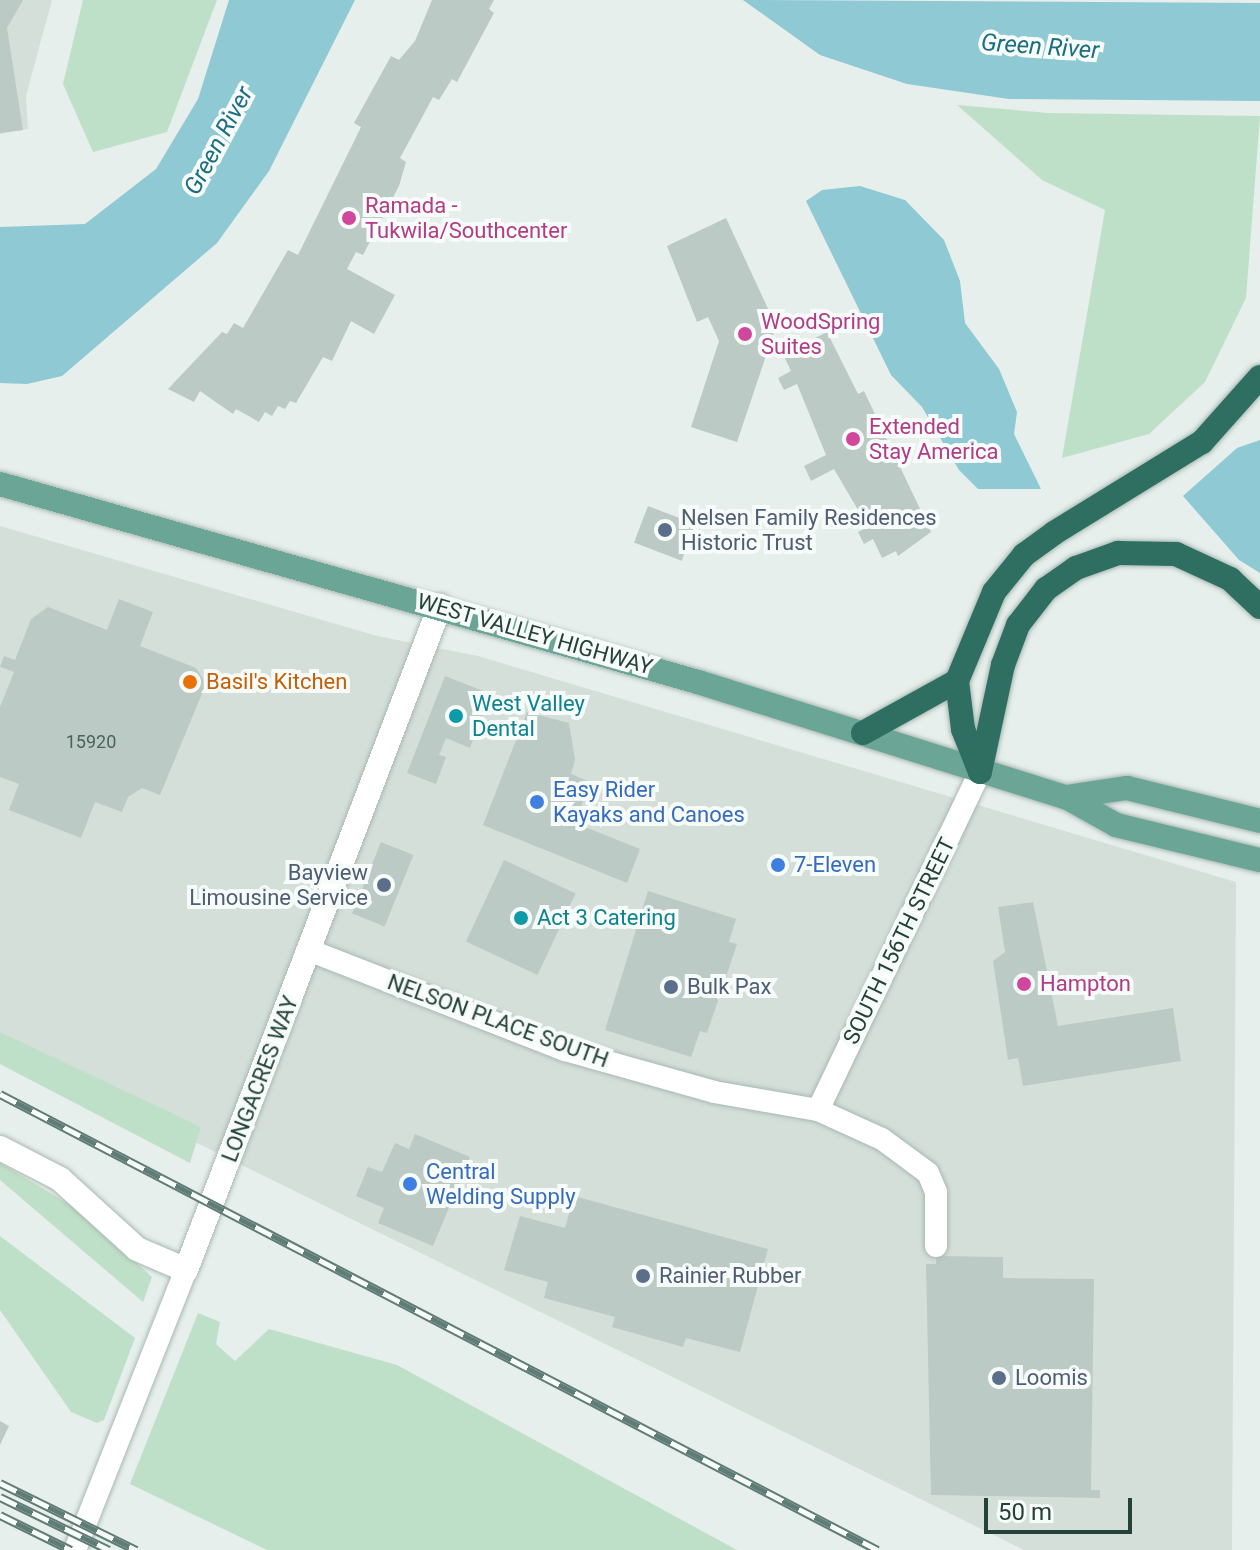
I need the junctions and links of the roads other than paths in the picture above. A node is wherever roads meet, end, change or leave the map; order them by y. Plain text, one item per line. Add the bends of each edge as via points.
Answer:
1 (1260, 377) edge
2 (0, 484) edge
3 (440, 606) junction
4 (1260, 607) edge
5 (957, 681) junction
6 (863, 733) junction
7 (980, 772) junction
8 (1066, 797) junction
9 (1260, 821) edge
10 (1260, 860) edge
11 (311, 951) junction
12 (818, 1110) junction
13 (0, 1148) edge
14 (936, 1246) dead end
15 (186, 1270) junction
16 (75, 1550) edge

1 - 5 highway via 1202,442 1024,555 981,616
2 - 3 main road, WEST VALLEY HIGHWAY
3 - 6 main road, WEST VALLEY HIGHWAY
3 - 11 street, LONGACRES WAY
4 - 7 highway via 1222,573 1176,554 1118,553 1076,568 1046,589 1018,625 1003,665
5 - 6 highway
5 - 7 highway via 963,729
6 - 7 main road, WEST VALLEY HIGHWAY
7 - 8 main road, WEST VALLEY HIGHWAY
7 - 12 street, SOUTH 156TH STREET
8 - 9 main road, WEST VALLEY HIGHWAY via 1127,788
8 - 10 main road, WEST VALLEY HIGHWAY via 1116,825
11 - 12 street, NELSON PLACE SOUTH via 565,1050 714,1092
11 - 15 street, LONGACRES WAY
12 - 14 street, NELSON PLACE SOUTH via 882,1139 928,1173 936,1192
13 - 15 street via 60,1179 137,1249
15 - 16 street, LONGACRES WAY

